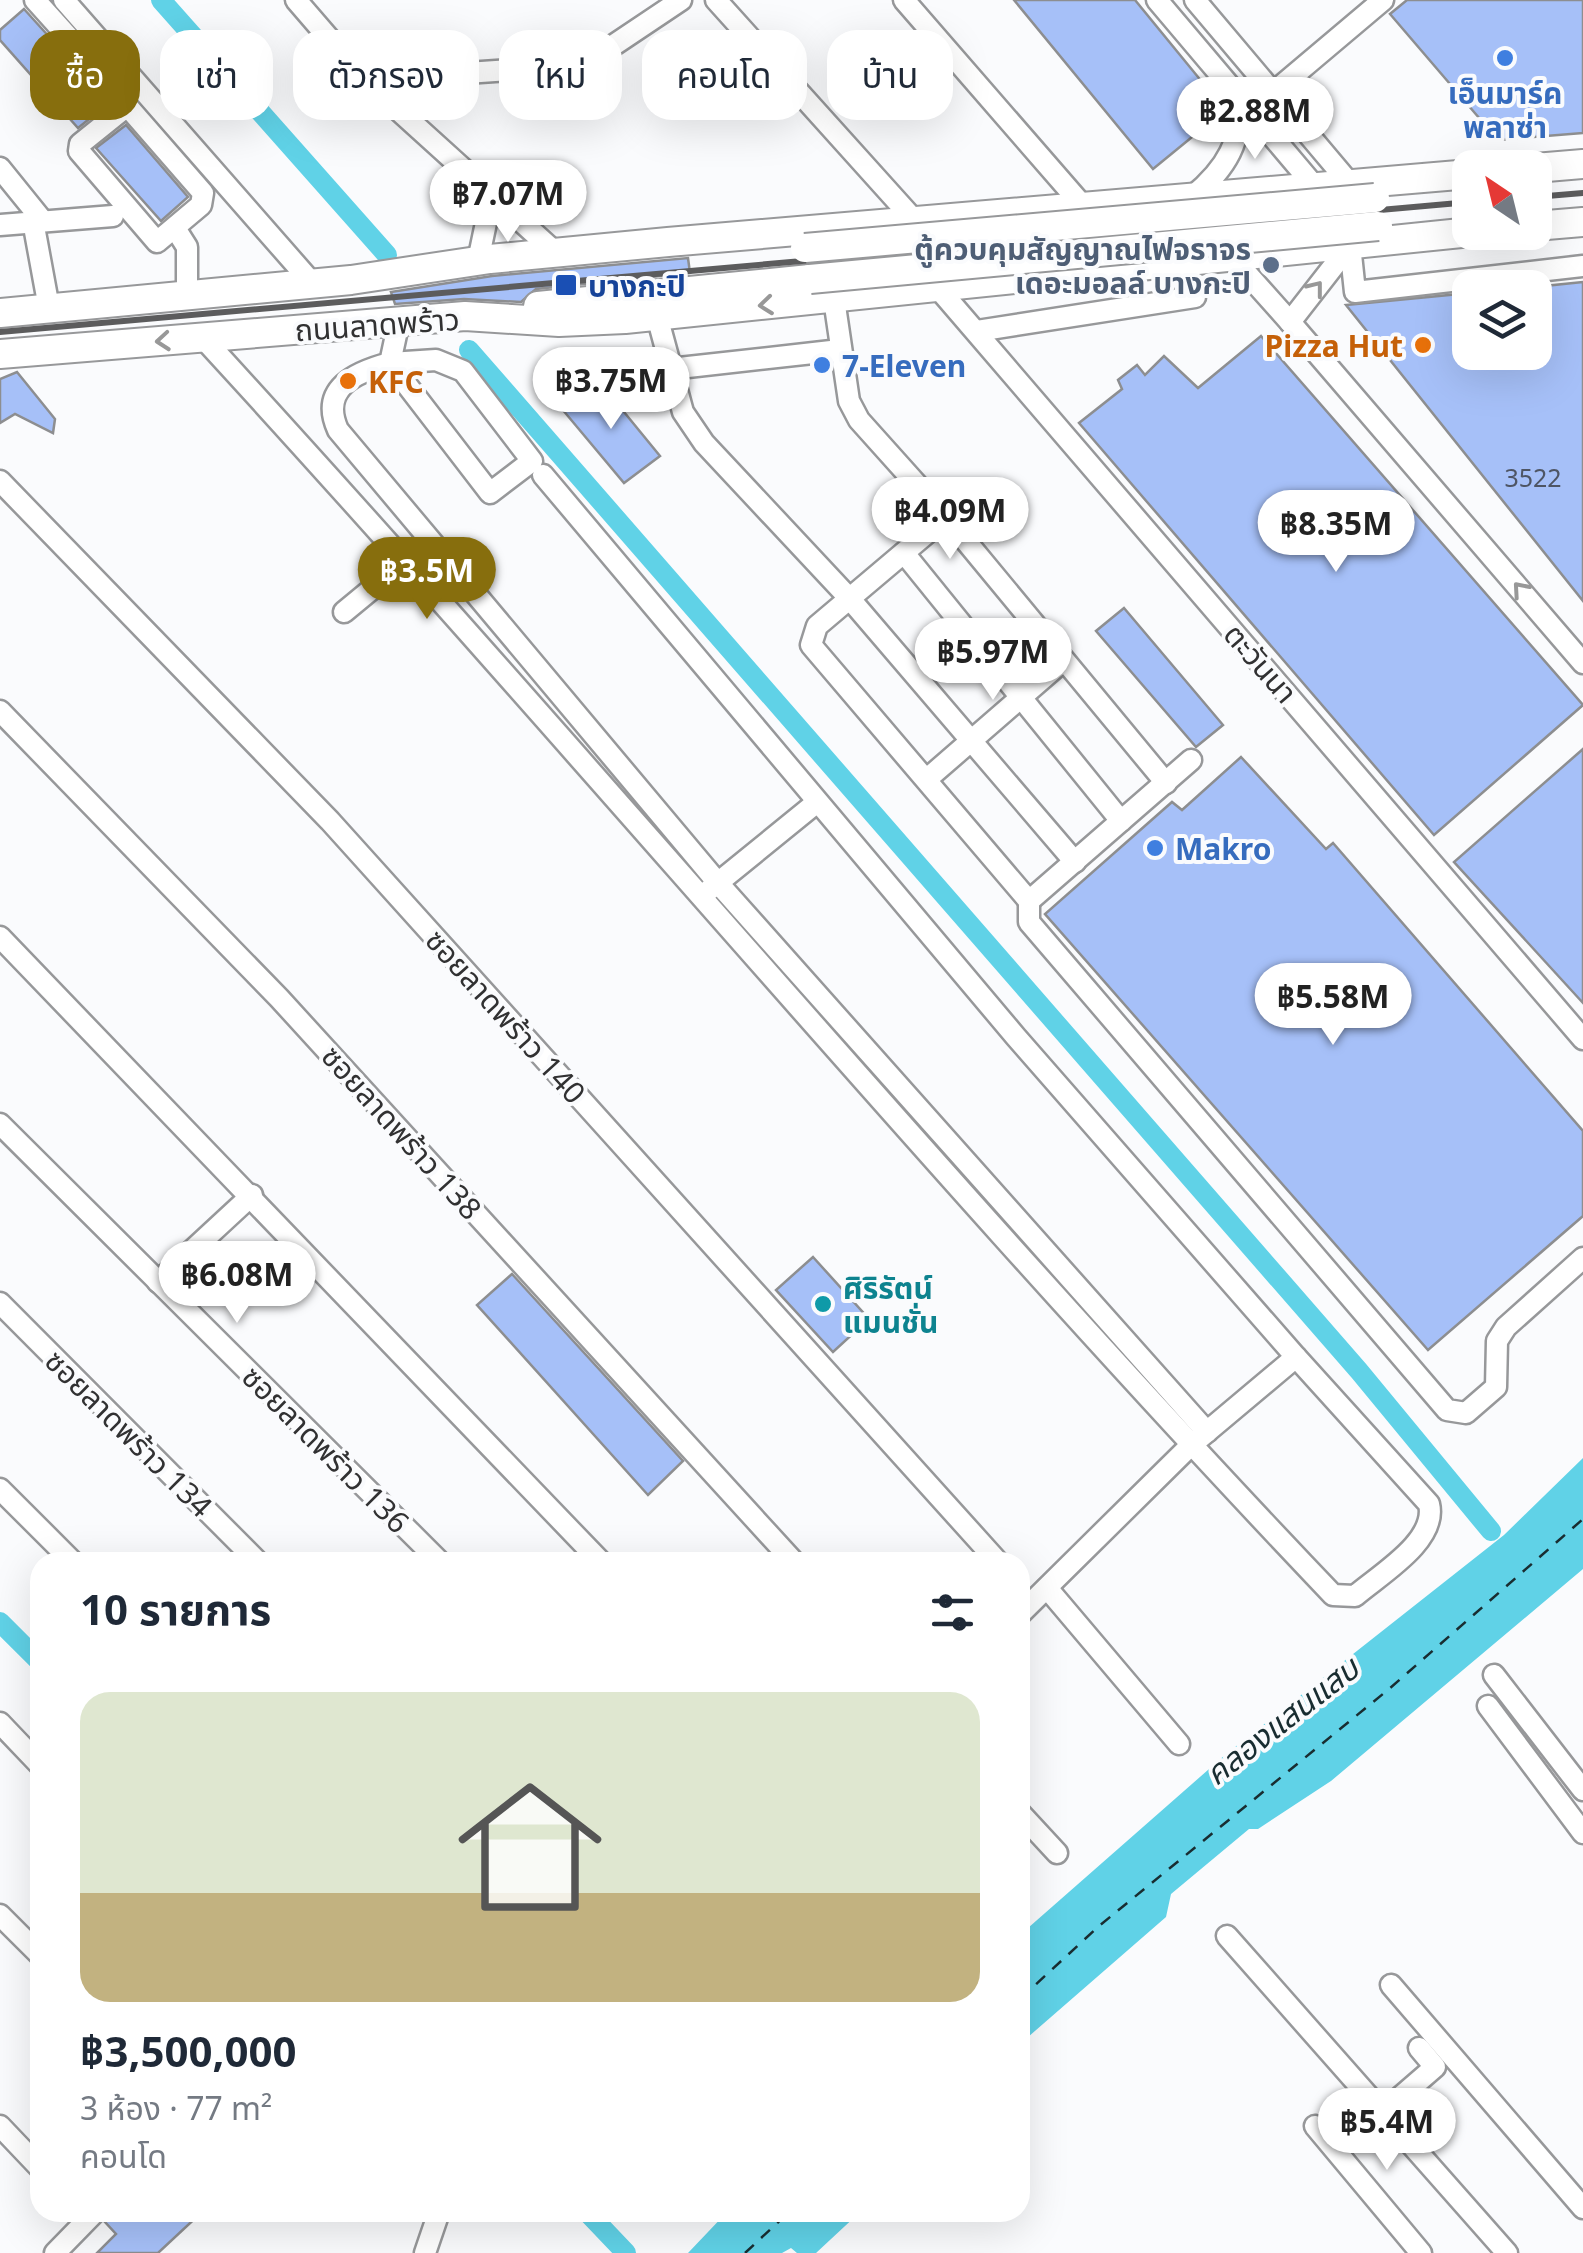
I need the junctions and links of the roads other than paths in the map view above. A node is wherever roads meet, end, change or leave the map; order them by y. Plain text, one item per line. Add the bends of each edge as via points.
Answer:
1 (35, 0) edge
2 (64, 0) edge
3 (296, 0) edge
4 (681, 0) edge
5 (716, 0) edge
6 (904, 0) edge
7 (1157, 0) edge
8 (1195, 0) edge
9 (1381, 1) edge
10 (62, 30) edge
11 (322, 30) edge
12 (479, 72) edge
13 (1274, 92) junction
14 (1237, 94) junction
15 (110, 120) edge
16 (139, 120) edge
17 (407, 120) edge
18 (1583, 164) edge
19 (1552, 167) edge
20 (0, 168) edge
21 (1452, 176) edge
22 (1583, 179) edge
23 (1552, 182) edge
24 (1352, 186) junction
25 (1316, 188) junction
26 (1452, 191) edge
27 (1192, 197) junction
28 (491, 199) junction
29 (1082, 206) junction
30 (1583, 207) edge
31 (1552, 210) edge
32 (113, 216) dead end
33 (915, 220) junction
34 (1452, 220) edge
35 (38, 221) junction
36 (1583, 222) edge
37 (0, 225) edge
38 (1552, 225) edge
39 (175, 228) junction
40 (1452, 234) edge
41 (1354, 244) junction
42 (556, 253) junction
43 (1232, 257) junction
44 (478, 261) junction
45 (1583, 266) edge
46 (351, 280) junction
47 (313, 284) junction
48 (938, 288) junction
49 (187, 295) junction
50 (1195, 297) dead end
51 (834, 299) junction
52 (48, 308) junction
53 (0, 313) edge
54 (465, 316) junction
55 (657, 316) junction
56 (399, 322) junction
57 (1290, 322) junction
58 (977, 331) junction
59 (203, 338) junction
60 (840, 350) junction
61 (0, 354) edge
62 (390, 363) junction
63 (670, 369) junction
64 (543, 475) dead end
65 (0, 481) edge
66 (946, 517) junction
67 (904, 553) junction
68 (407, 560) junction
69 (850, 599) junction
70 (344, 612) dead end
71 (1063, 661) junction
72 (1583, 663) edge
73 (1021, 697) junction
74 (0, 711) edge
75 (972, 740) junction
76 (1191, 760) dead end
77 (927, 779) junction
78 (1166, 783) junction
79 (816, 803) junction
80 (1122, 822) junction
81 (1075, 862) junction
82 (718, 882) junction
83 (700, 898) junction
84 (1028, 902) junction
85 (0, 937) edge
86 (1583, 1040) edge
87 (0, 1124) edge
88 (252, 1195) junction
89 (1583, 1258) edge
90 (158, 1282) junction
91 (0, 1303) edge
92 (1296, 1357) junction
93 (1207, 1432) junction
94 (1190, 1446) junction
95 (0, 1489) edge
96 (63, 1552) edge
97 (248, 1552) edge
98 (430, 1552) edge
99 (591, 1552) edge
100 (785, 1552) edge
101 (989, 1552) edge
102 (1030, 1598) edge
103 (1494, 1675) dead end
104 (1488, 1706) dead end
105 (0, 1723) edge
106 (1179, 1744) dead end
107 (30, 1754) edge
108 (1583, 1790) edge
109 (1030, 1823) edge
110 (1583, 1833) edge
111 (1057, 1853) dead end
112 (0, 1915) edge
113 (1227, 1936) dead end
114 (30, 1944) edge
115 (1392, 1985) dead end
116 (1419, 2048) dead end
117 (1382, 2112) junction
118 (0, 2126) edge
119 (1315, 2126) dead end
120 (30, 2158) edge
121 (1583, 2208) edge
122 (83, 2222) edge
123 (436, 2222) edge
124 (55, 2253) edge
125 (425, 2253) edge
126 (1421, 2253) edge
127 (1507, 2253) edge

1 - 10 street
2 - 47 street
3 - 11 street
4 - 12 street via 584,64
5 - 33 street
6 - 29 street
7 - 14 street
8 - 13 street
9 - 13 street
13 - 24 street
14 - 25 street
14 - 27 street via 1240,118 1232,153
15 - 39 street via 80,151 155,241
16 - 39 street via 204,194
17 - 28 street
18 - 19 main road
20 - 35 street
21 - 24 main road, ถนนลาดพร้าว
22 - 23 main road
24 - 25 main road, ถนนลาดพร้าว
24 - 41 main road
25 - 27 main road, ถนนลาดพร้าว
25 - 41 main road
26 - 46 main road, bridge via 482,277
27 - 29 main road, ถนนลาดพร้าว
28 - 42 street
28 - 44 street
29 - 33 main road, ถนนลาดพร้าว
30 - 31 main road
32 - 35 street
33 - 42 main road, ถนนลาดพร้าว
34 - 54 main road, bridge
35 - 37 street
35 - 52 street
36 - 38 main road
39 - 49 street via 187,247
40 - 41 main road, ถนนลาดพร้าว
41 - 43 main road, ถนนลาดพร้าว
41 - 45 street via 1355,292
57 -> 41 street
42 - 44 main road, ถนนลาดพร้าว
43 - 48 main road, ถนนลาดพร้าว
43 - 57 street
44 - 46 main road, ถนนลาดพร้าว
46 - 47 main road, ถนนลาดพร้าว
47 - 49 main road, ถนนลาดพร้าว
48 - 51 main road, ถนนลาดพร้าว
48 - 58 street, ตะวันนา
49 - 52 main road, ถนนลาดพร้าว
50 - 58 street
51 -> 55 main road, ถนนลาดพร้าว
51 - 60 street
52 - 53 main road, ถนนลาดพร้าว
54 - 55 main road, ถนนลาดพร้าว via 559,322
54 - 56 main road, ถนนลาดพร้าว
55 - 63 street
56 - 59 main road, ถนนลาดพร้าว
56 - 62 street
72 -> 57 street
58 - 86 street, ตะวันนา
59 -> 61 main road, ถนนลาดพร้าว
59 - 68 street
60 - 63 street
60 - 66 street via 859,420
62 - 62 street via 456,365 532,461 490,492
62 - 82 street via 343,383 332,405 338,430
63 - 69 street via 682,412 704,444
64 - 79 street
65 - 101 street, ซอยลาดพร้าว 140 via 330,821
66 - 67 street
66 - 71 street
67 - 69 street
67 - 73 street
68 - 70 street
68 - 83 street
69 - 75 street
69 - 77 street via 817,626 811,645
71 - 73 street
71 - 78 street
73 - 75 street
73 - 80 street
74 - 100 street, ซอยลาดพร้าว 138 via 229,944
75 - 77 street
75 - 81 street
76 - 78 street
77 - 84 street
78 - 80 street
79 - 82 street
79 - 92 street
80 - 81 street
81 - 84 street
82 - 83 street
82 - 93 street
83 - 94 street
84 - 89 street via 1029,922 1448,1410 1466,1413 1496,1387 1497,1340
85 - 88 street
87 - 90 street, ซอยลาดพร้าว 136
88 - 90 street
88 - 99 street
90 - 98 street, ซอยลาดพร้าว 136
91 - 97 street, ซอยลาดพร้าว 134
92 - 93 street
92 - 94 street via 1429,1504 1431,1522 1423,1536 1355,1596 1332,1596
93 - 94 street
94 - 102 street
95 - 96 street
102 - 106 street
103 - 108 street
104 - 110 street
105 - 107 street
109 - 111 street
112 - 114 street
113 - 117 street
115 - 121 street
116 - 117 street via 1435,2067
117 - 127 street
118 - 120 street
119 - 126 street
122 - 124 street
123 - 125 street

